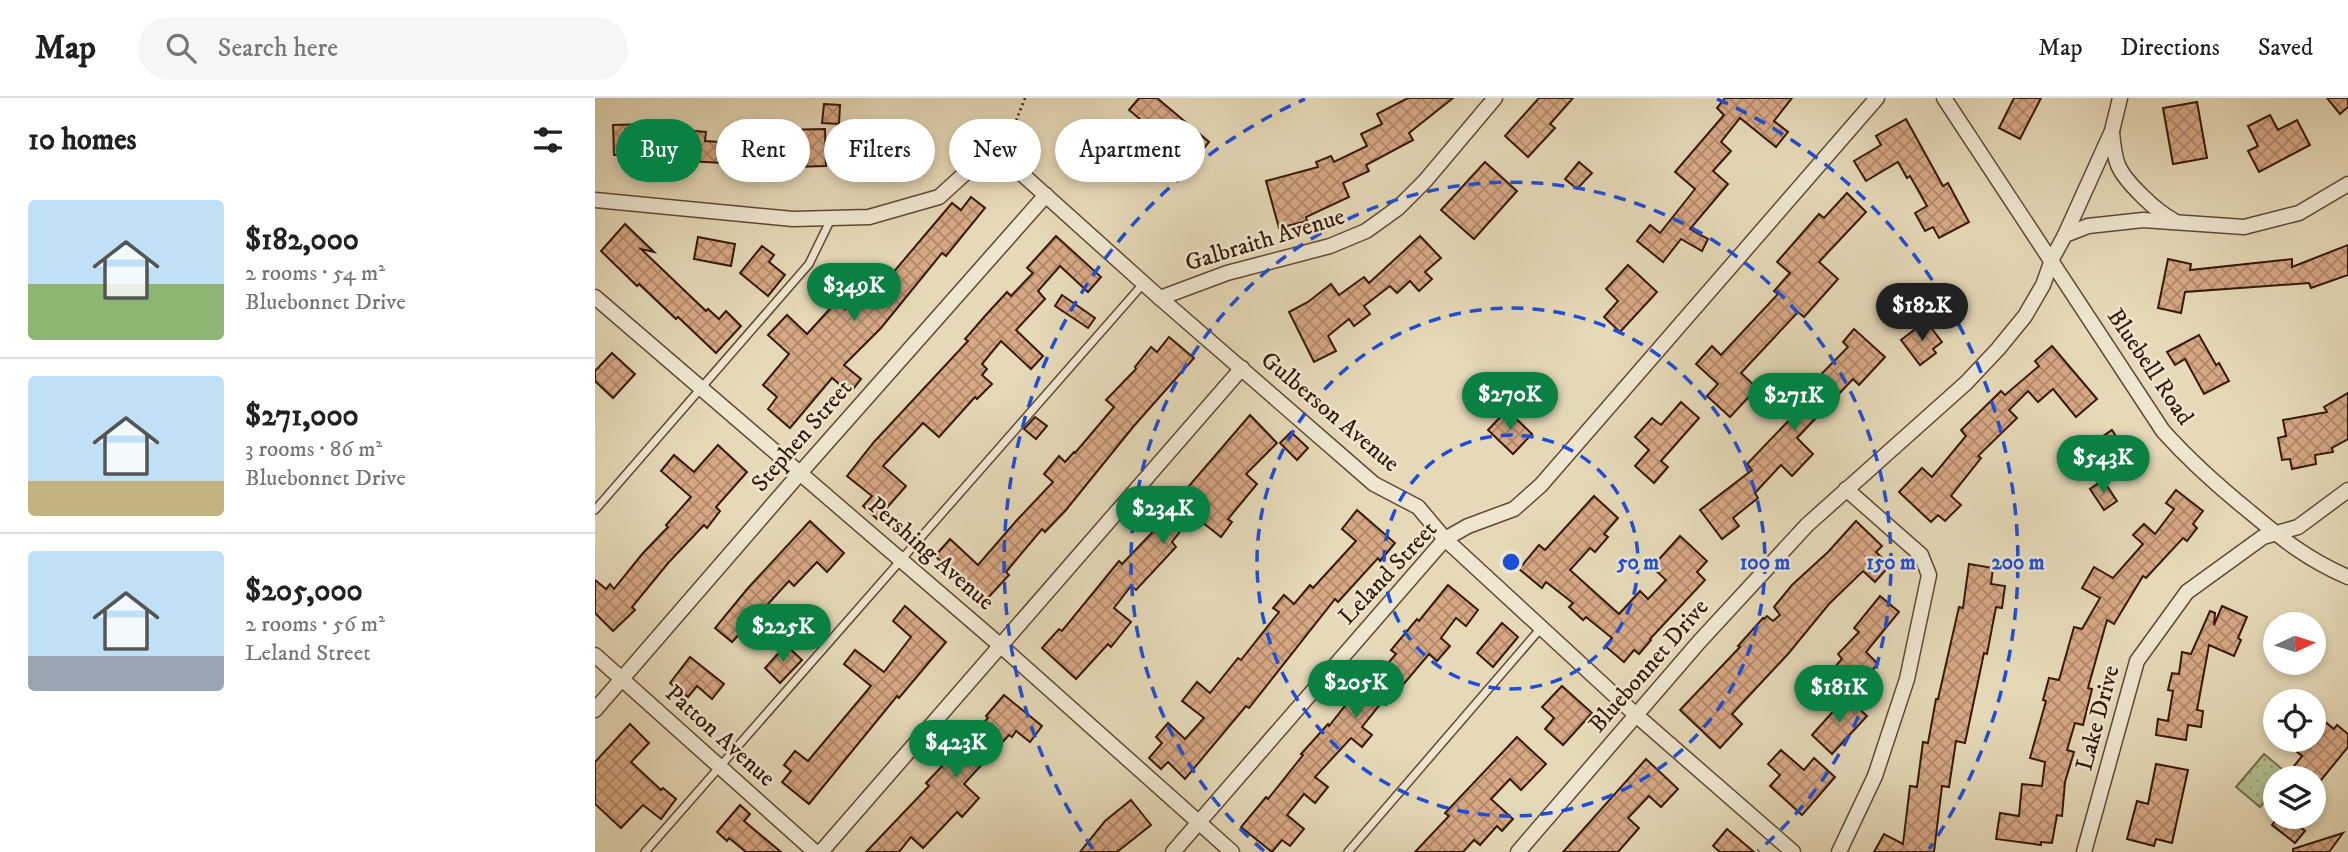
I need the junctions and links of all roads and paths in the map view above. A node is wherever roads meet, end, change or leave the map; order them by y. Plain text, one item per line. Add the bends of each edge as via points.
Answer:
1 (1025, 98) edge
2 (1495, 98) edge
3 (1877, 98) edge
4 (1944, 98) edge
5 (2120, 98) edge
6 (1017, 119) edge
7 (2112, 131) junction
8 (955, 182) edge
9 (1031, 182) edge
10 (2348, 184) edge
11 (1046, 195) junction
12 (595, 200) edge
13 (831, 218) junction
14 (2176, 222) junction
15 (2065, 235) junction
16 (2052, 262) junction
17 (1143, 283) junction
18 (1160, 298) junction
19 (597, 301) edge
20 (1242, 368) junction
21 (702, 387) junction
22 (800, 472) junction
23 (1846, 489) junction
24 (2348, 490) edge
25 (595, 510) edge
26 (2277, 534) junction
27 (1445, 539) junction
28 (901, 559) junction
29 (2348, 577) edge
30 (1542, 628) junction
31 (1001, 646) junction
32 (595, 654) edge
33 (622, 678) junction
34 (595, 710) edge
35 (1636, 715) junction
36 (720, 766) junction
37 (1198, 823) junction
38 (645, 852) edge
39 (815, 852) edge
40 (821, 852) edge
41 (1173, 852) edge
42 (1232, 852) edge
43 (1348, 852) edge
44 (1518, 852) edge
45 (1793, 852) edge
46 (1839, 852) edge
47 (2084, 852) edge

1 - 6 path
2 - 18 street, Galbraith Avenue via 1425,181 1366,231
3 - 27 street, Leland Street via 1541,485 1514,509
4 - 16 street, Bluebell Road
5 - 7 street
7 - 14 street via 2122,174
7 - 15 street, Bluebonnet Drive
8 - 13 street via 939,197 869,217
9 - 11 street, Gulberson Avenue
10 - 14 street via 2299,213 2244,227
11 - 17 street, Gulberson Avenue
11 - 22 street, Stephen Street
12 - 13 street via 793,219
13 - 21 lane via 809,264
14 - 15 street via 2143,219 2088,226
15 - 16 street, Bluebonnet Drive
16 - 23 street, Bluebonnet Drive via 2025,316 1998,349
16 - 26 street, Bluebell Road via 2163,431 2206,476
17 - 18 street, Gulberson Avenue
17 - 28 lane
18 - 20 street, Gulberson Avenue
19 - 21 street, Pershing Avenue
20 - 27 street, Gulberson Avenue via 1374,484 1418,507
20 - 31 street
21 - 22 street, Pershing Avenue
21 - 25 lane
22 - 28 street, Pershing Avenue
22 - 33 street, Stephen Street
23 - 35 street, Bluebonnet Drive via 1807,525
23 - 46 street via 1921,555 1929,575 1907,679 1875,776
24 - 26 street, Lake Drive via 2298,527
26 - 29 street, Bluebell Road via 2297,551
26 - 47 street, Lake Drive via 2263,537 2187,592 2137,661
27 - 30 street, Gulberson Avenue
27 - 37 street, Leland Street
28 - 31 street, Pershing Avenue
28 - 36 lane
30 - 35 street, Gulberson Avenue
30 - 43 lane
31 - 37 street, Pershing Avenue
31 - 40 street
32 - 33 street, Patton Avenue
33 - 34 street, Stephen Street
33 - 36 street, Patton Avenue
35 - 44 street, Bluebonnet Drive
35 - 45 street, Gulberson Avenue
36 - 38 lane
36 - 39 street, Patton Avenue
37 - 41 street, Leland Street
37 - 42 street, Pershing Avenue

